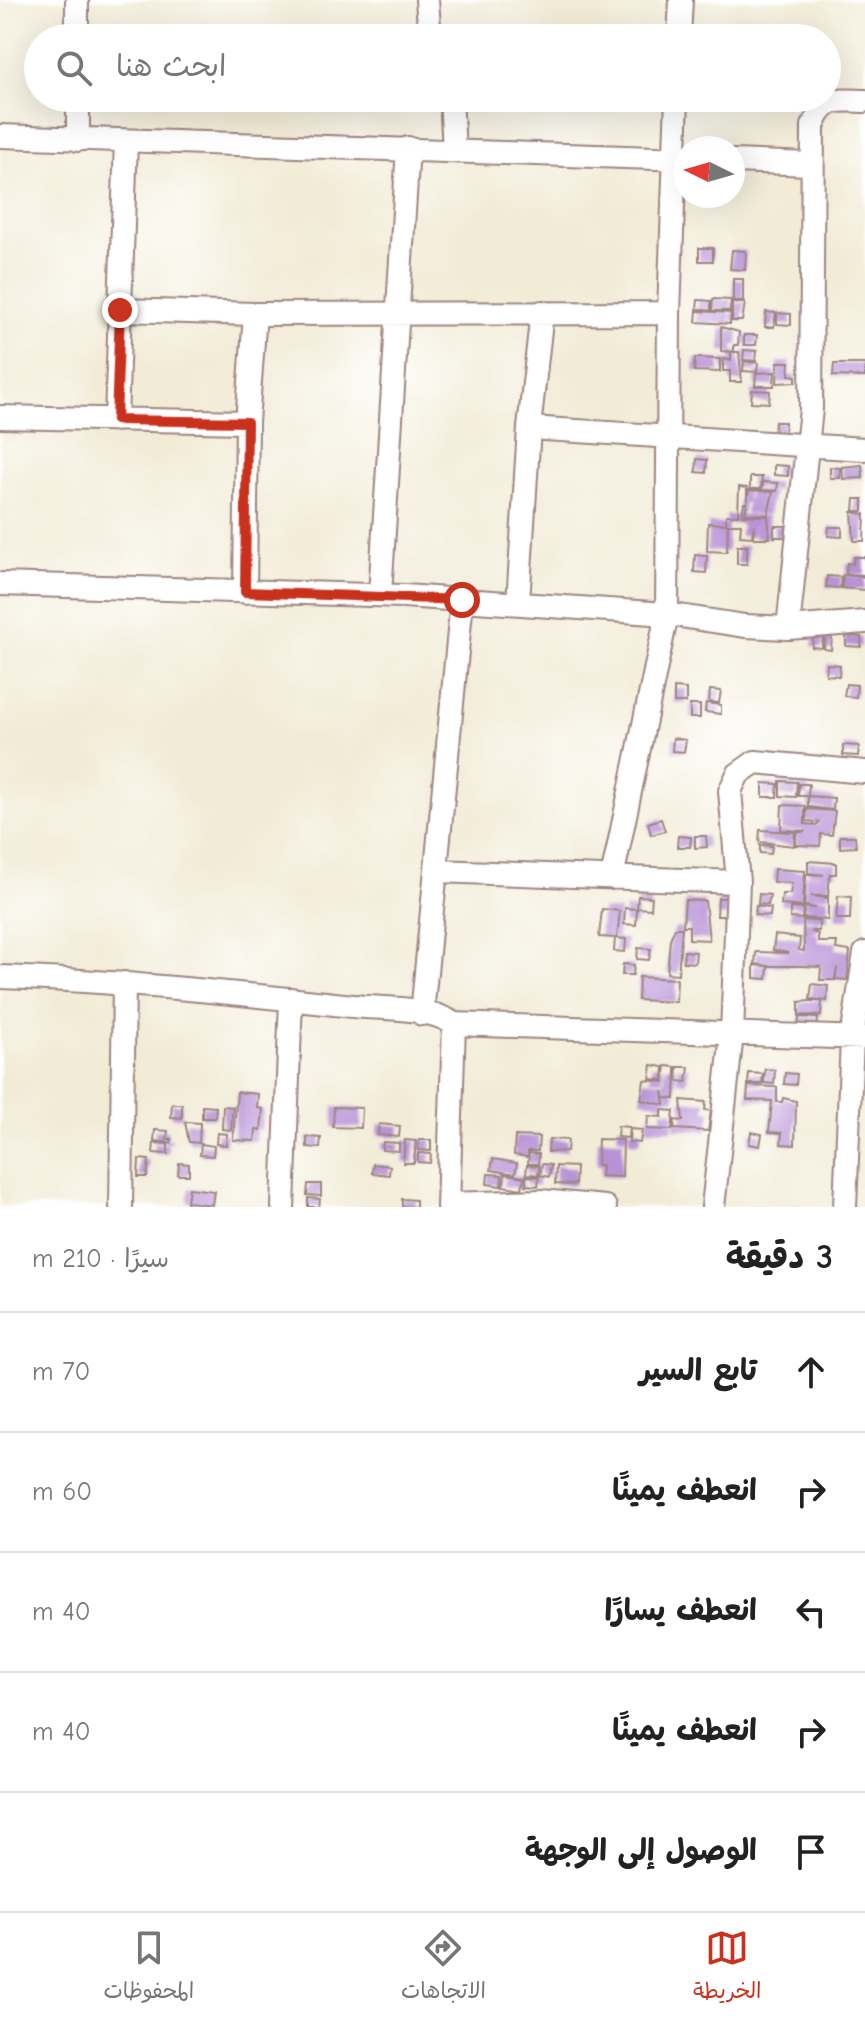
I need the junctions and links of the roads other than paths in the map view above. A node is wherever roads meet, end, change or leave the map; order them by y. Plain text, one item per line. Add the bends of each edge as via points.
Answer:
1 (77, 0) edge
2 (427, 0) edge
3 (681, 0) edge
4 (77, 24) edge
5 (429, 24) edge
6 (680, 24) edge
7 (841, 100) edge
8 (865, 101) edge
9 (78, 112) edge
10 (452, 112) edge
11 (678, 112) edge
12 (819, 112) edge
13 (0, 136) edge
14 (679, 136) edge
15 (78, 140) junction
16 (126, 141) junction
17 (408, 148) junction
18 (454, 150) junction
19 (673, 159) edge
20 (745, 161) edge
21 (810, 164) junction
22 (676, 208) edge
23 (120, 310) junction
24 (542, 312) junction
25 (398, 313) junction
26 (669, 313) junction
27 (255, 314) junction
28 (0, 417) edge
29 (116, 420) junction
30 (247, 422) junction
31 (529, 428) junction
32 (670, 437) junction
33 (805, 445) junction
34 (865, 449) edge
35 (0, 584) edge
36 (245, 592) junction
37 (380, 595) junction
38 (462, 600) junction
39 (518, 603) junction
40 (667, 614) junction
41 (865, 622) edge
42 (788, 628) junction
43 (865, 772) edge
44 (436, 871) junction
45 (612, 878) junction
46 (738, 882) junction
47 (865, 953) edge
48 (0, 977) edge
49 (124, 983) junction
50 (291, 999) junction
51 (422, 1014) junction
52 (454, 1024) junction
53 (732, 1034) junction
54 (858, 1038) edge
55 (448, 1205) edge
56 (121, 1207) edge
57 (283, 1207) edge
58 (604, 1207) edge
59 (713, 1207) edge
60 (845, 1207) edge

1 - 4 street
2 - 5 street
3 - 6 street
7 - 8 street
9 - 15 street
10 - 18 street
11 - 14 street
12 - 21 street
13 - 15 street
15 - 16 street
16 - 17 street
16 - 23 street
17 - 18 street
17 - 25 street
18 - 19 street
20 - 21 street
21 - 33 street via 811,409
22 - 26 street
23 - 27 street
23 - 29 street
24 - 25 street
24 - 26 street
24 - 31 street
25 - 27 street
25 - 37 street
26 - 32 street
27 - 30 street
28 - 29 street
29 - 30 street
30 - 36 street
31 - 32 street
31 - 39 street
32 - 33 street
32 - 40 street
33 - 34 street
33 - 42 street
35 - 36 street
36 - 37 street
37 - 38 street
38 - 39 street
38 - 44 street
39 - 40 street
40 - 42 street
40 - 45 street
41 - 42 street
43 - 46 street via 755,762 738,774 730,791
44 - 45 street
44 - 51 street
45 - 46 street
46 - 53 street
47 - 54 street
48 - 49 street
49 - 50 street
49 - 56 street
50 - 51 street
50 - 57 street
51 - 52 street
52 - 53 street
52 - 55 street
53 - 54 street
53 - 59 street
54 - 60 street
55 - 58 street via 541,1201

